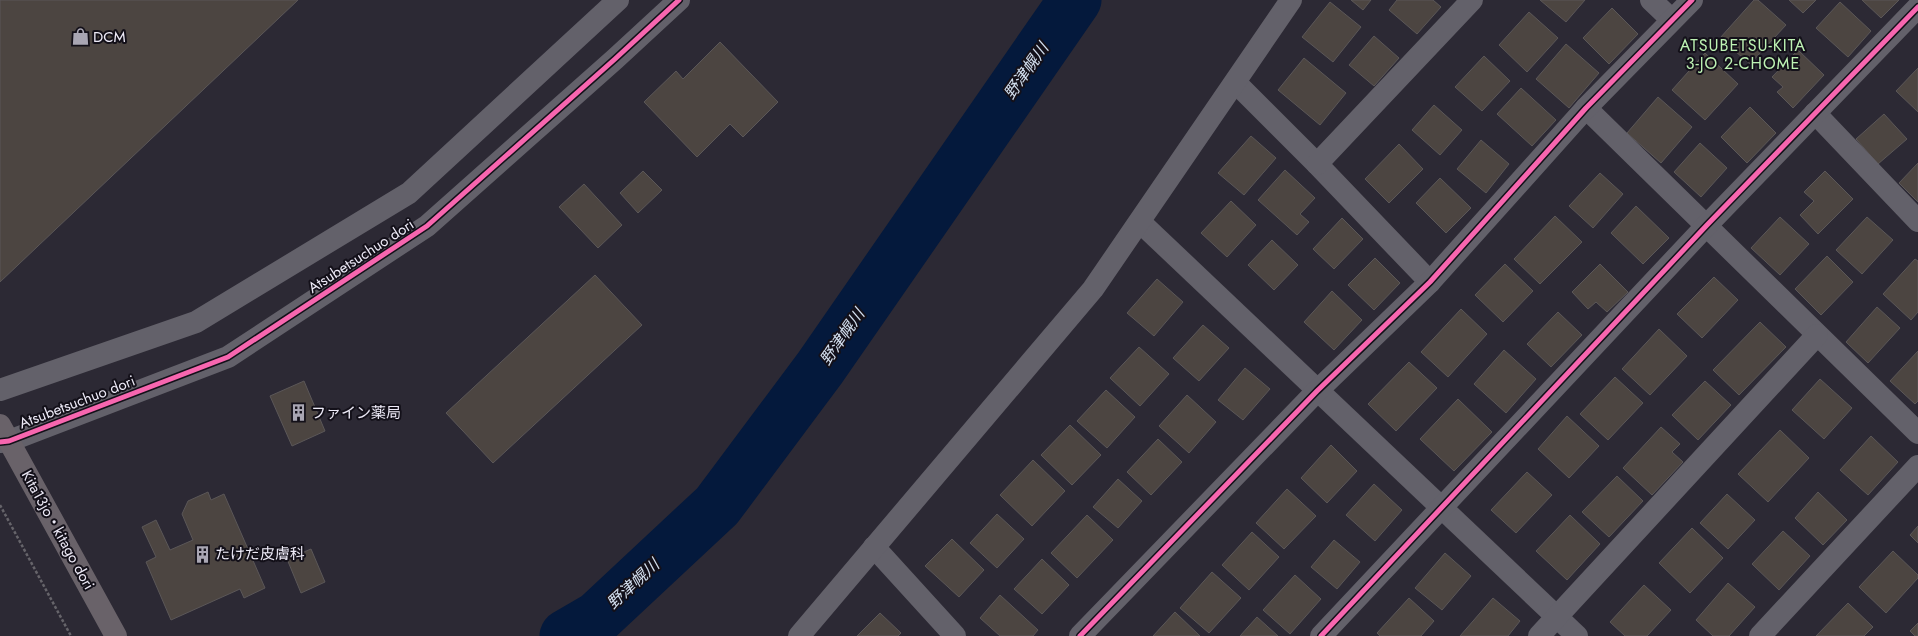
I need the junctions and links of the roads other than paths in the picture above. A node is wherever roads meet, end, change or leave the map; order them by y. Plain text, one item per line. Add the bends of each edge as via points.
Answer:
1 (618, 0) edge
2 (679, 0) edge
3 (1291, 0) edge
4 (1472, 0) edge
5 (1651, 0) edge
6 (1692, 0) edge
7 (1918, 7) edge
8 (1672, 20) junction
9 (1236, 83) junction
10 (1586, 108) junction
11 (1815, 113) junction
12 (1318, 164) junction
13 (1918, 221) edge
14 (1140, 222) junction
15 (1707, 225) junction
16 (1430, 282) junction
17 (1817, 334) junction
18 (0, 390) edge
19 (1317, 391) junction
20 (1918, 433) edge
21 (3, 436) edge
22 (1918, 466) edge
23 (1442, 506) junction
24 (874, 547) junction
25 (1557, 617) junction
26 (116, 636) edge
27 (799, 636) edge
28 (955, 636) edge
29 (1080, 636) edge
30 (1321, 636) edge
31 (1539, 636) edge
32 (1577, 636) edge
33 (1760, 636) edge

1 - 18 street, Atsubetsuchuo dori via 409,193 196,322
2 - 21 street, Atsubetsuchuo dori via 427,226 228,357
3 - 9 street
4 - 12 street
5 - 8 street
6 - 8 street
7 - 11 street
8 - 10 street
9 - 12 street
9 - 14 street
10 - 15 street
10 - 16 street
11 - 13 street
11 - 15 street
12 - 16 street
14 - 19 street
14 - 24 street via 1093,289
15 - 17 street
15 - 23 street
16 - 19 street
17 - 20 street
17 - 25 street
19 - 23 street
19 - 29 street
21 - 26 main road, Kita13jo・kitago dori
22 - 33 street
23 - 25 street
23 - 30 street
24 - 27 street
24 - 28 street
25 - 31 street
25 - 32 street

